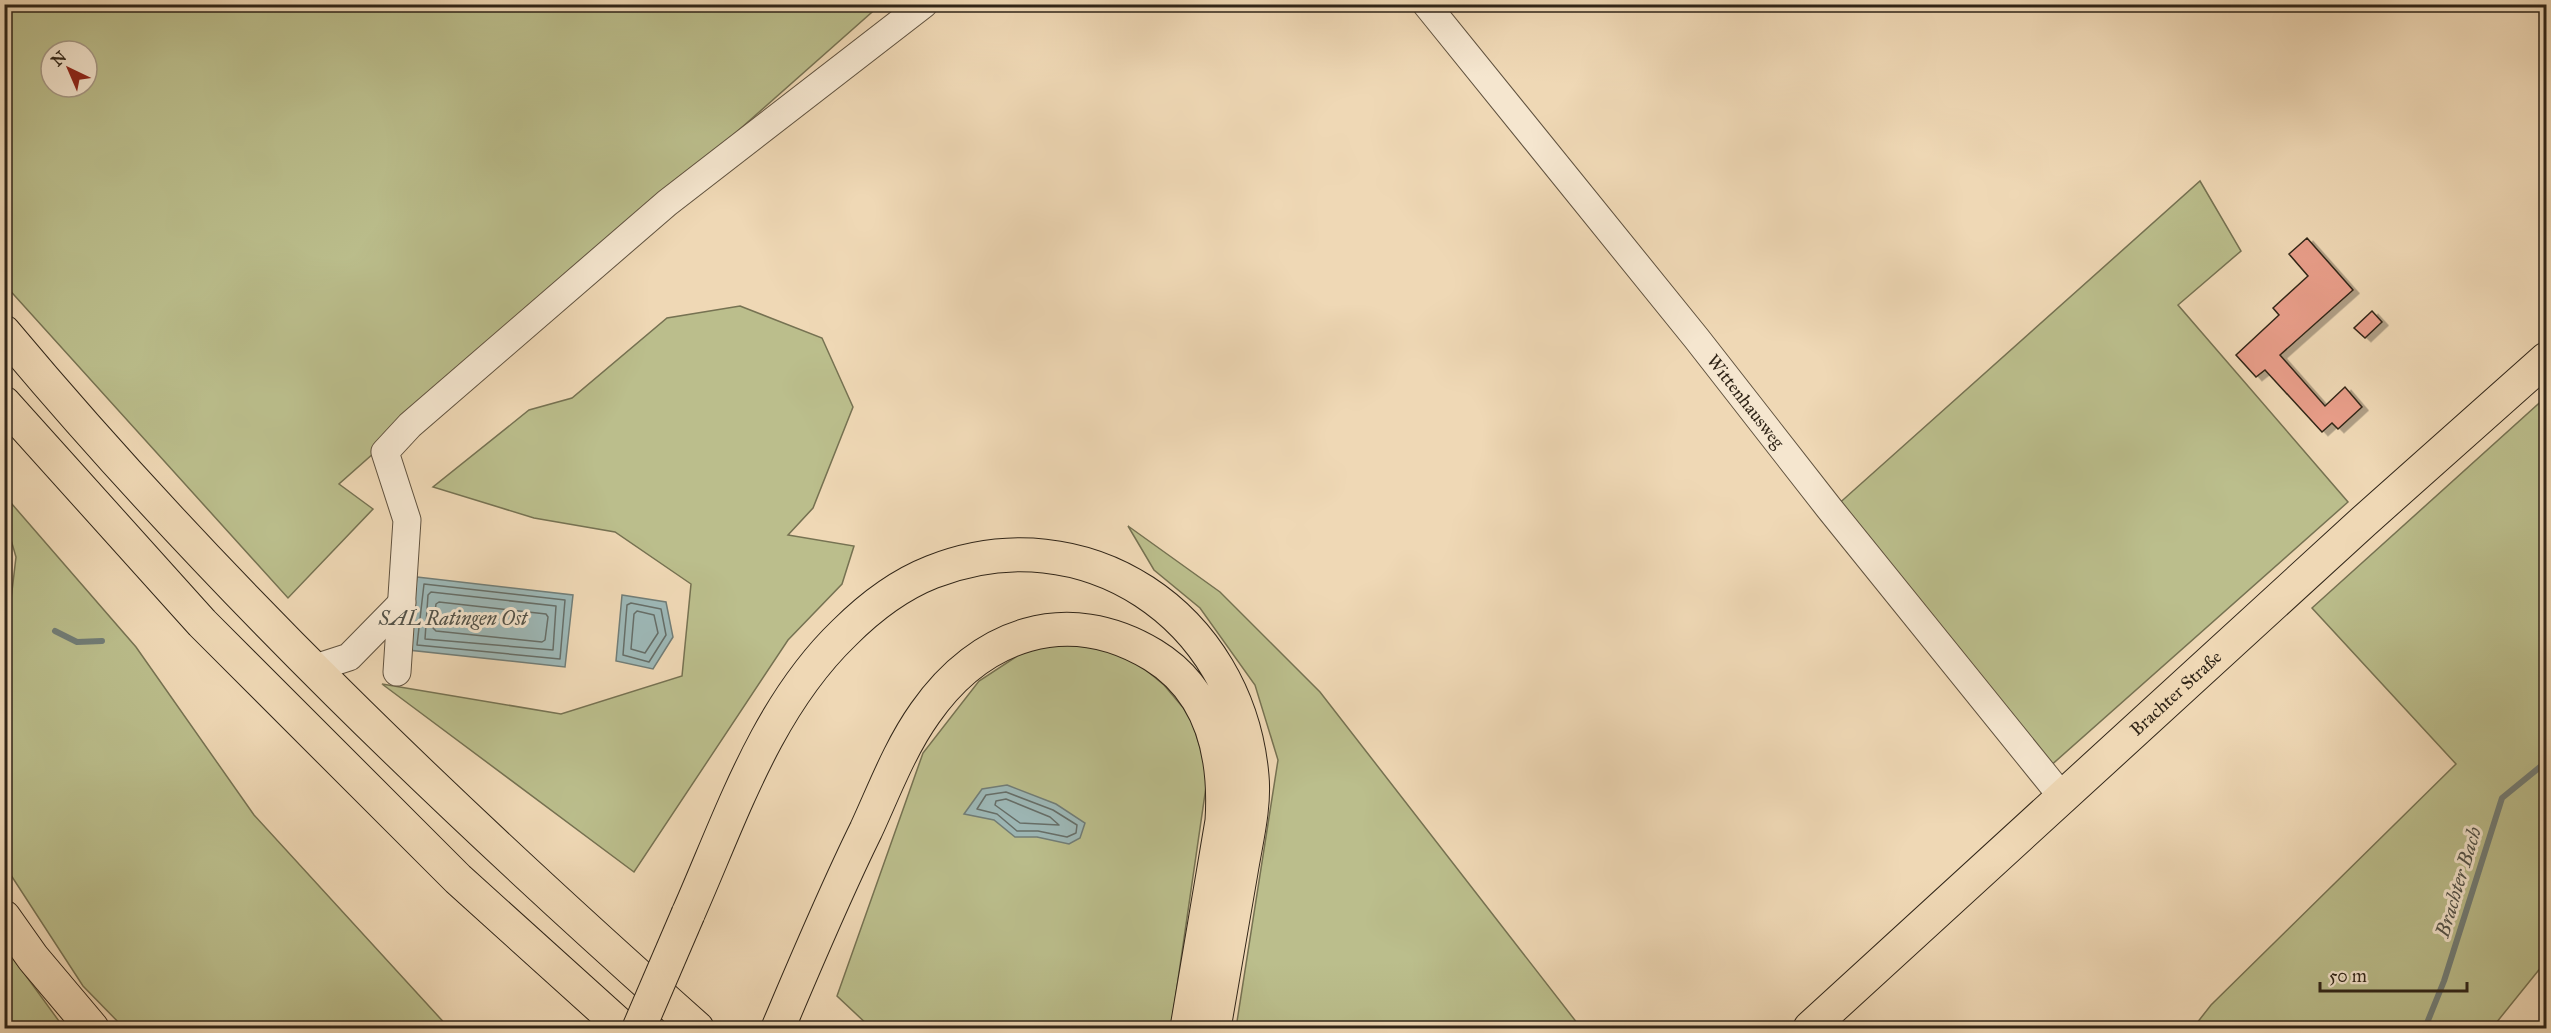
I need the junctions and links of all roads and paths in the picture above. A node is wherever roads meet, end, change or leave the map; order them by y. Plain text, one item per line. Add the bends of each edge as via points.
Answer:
1 (924, 4) edge
2 (1426, 4) edge
3 (4, 332) edge
4 (2547, 359) edge
5 (4, 403) edge
6 (402, 603) junction
7 (312, 669) junction
8 (397, 672) dead end
9 (2064, 799) junction
10 (4, 917) edge
11 (641, 979) junction
12 (783, 1015) edge
13 (92, 1029) edge
14 (623, 1029) edge
15 (639, 1029) edge
16 (697, 1029) edge
17 (712, 1029) edge
18 (1187, 1029) edge
19 (1214, 1029) edge
20 (1810, 1029) edge

1 - 6 street via 667,203 410,425 385,452 407,520
2 - 9 street, Wittenhausweg
3 - 7 main road via 188,539
4 - 9 main road, Brachter Straße via 2363,522
5 - 14 main road via 211,631 458,879
6 - 7 street via 349,657
6 - 8 street
7 - 11 main road via 510,860
9 - 20 main road, Brachter Straße
10 - 13 main road
11 - 16 main road
11 - 17 main road
12 - 18 main road via 910,735 941,691 965,667 1008,641 1054,629 1079,629 1125,640 1171,668 1199,701 1219,751 1224,793 1222,821
15 - 19 main road, bridge via 756,761 780,715 825,652 868,610 932,573 986,558 1035,556 1083,564 1137,588 1184,622 1223,675 1241,715 1253,778 1250,818

